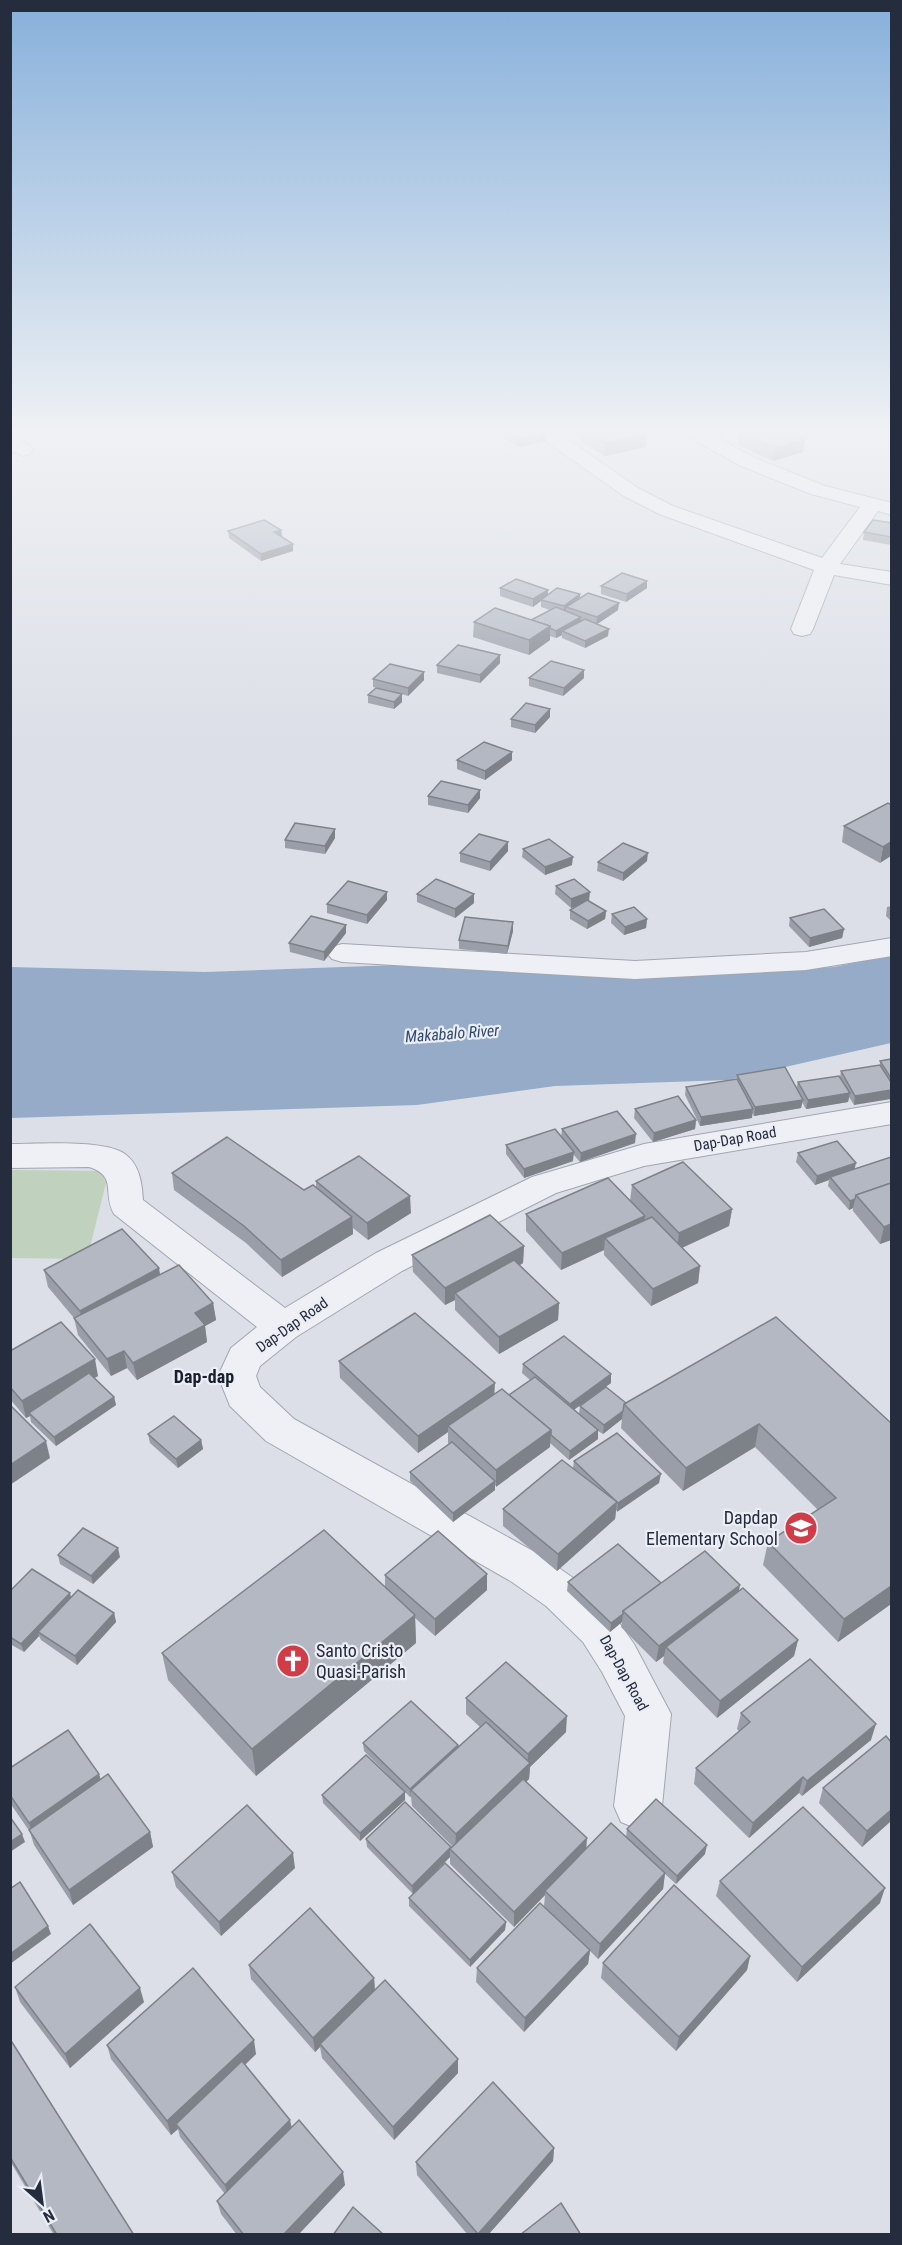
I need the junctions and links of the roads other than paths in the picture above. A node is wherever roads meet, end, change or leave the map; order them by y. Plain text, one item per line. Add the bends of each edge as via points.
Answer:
1 (733, 534) edge
2 (857, 534) edge
3 (826, 567) junction
4 (891, 579) edge
5 (802, 629) dead end
6 (891, 947) edge
7 (342, 953) dead end
8 (891, 1113) edge
9 (10, 1156) edge
10 (283, 1327) junction
11 (638, 1806) dead end

1 - 3 street
2 - 3 street
3 - 4 street
3 - 5 street
6 - 7 street via 806,961 635,970
8 - 10 street, Dap-Dap Road via 644,1155 544,1185 389,1262
9 - 10 street via 90,1155 113,1162 125,1179 126,1205
10 - 11 street, Dap-Dap Road via 244,1358 237,1376 244,1395 273,1423 527,1569 561,1593 598,1628 648,1714

